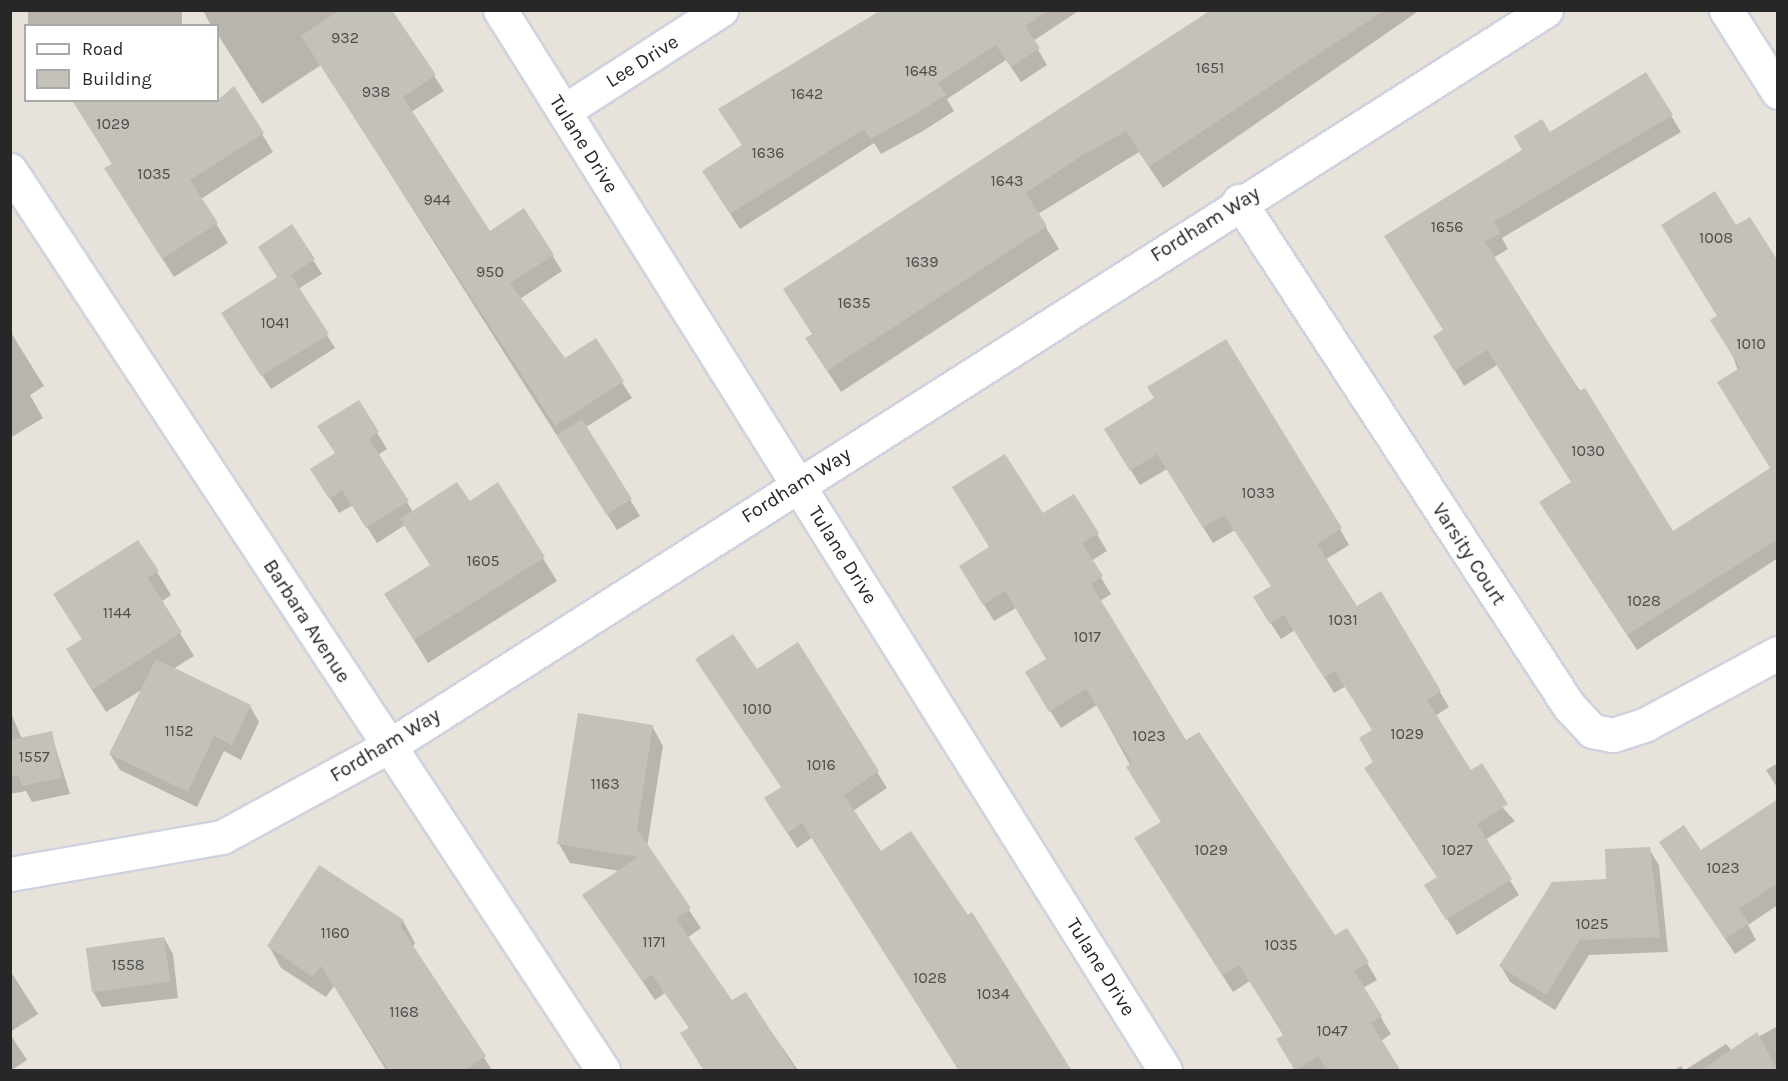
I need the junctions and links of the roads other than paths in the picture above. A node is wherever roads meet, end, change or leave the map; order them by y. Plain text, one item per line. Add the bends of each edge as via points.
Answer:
1 (500, 10) edge
2 (721, 10) edge
3 (1546, 10) edge
4 (1725, 10) edge
5 (1778, 92) edge
6 (564, 111) junction
7 (14, 184) edge
8 (1239, 201) junction
9 (798, 484) junction
10 (1778, 653) edge
11 (389, 746) junction
12 (10, 874) edge
13 (603, 1071) edge
14 (1165, 1071) edge

1 - 6 street, Tulane Drive
2 - 6 street, Lee Drive
3 - 8 street, Fordham Way
4 - 5 street
6 - 9 street, Tulane Drive
7 - 11 street, Barbara Avenue
8 - 9 street, Fordham Way
8 - 10 street, Varsity Court via 1569,706 1592,731 1613,735 1646,724
9 - 11 street, Fordham Way
9 - 14 street, Tulane Drive
11 - 12 street, Fordham Way via 222,837
11 - 13 street, Barbara Avenue

